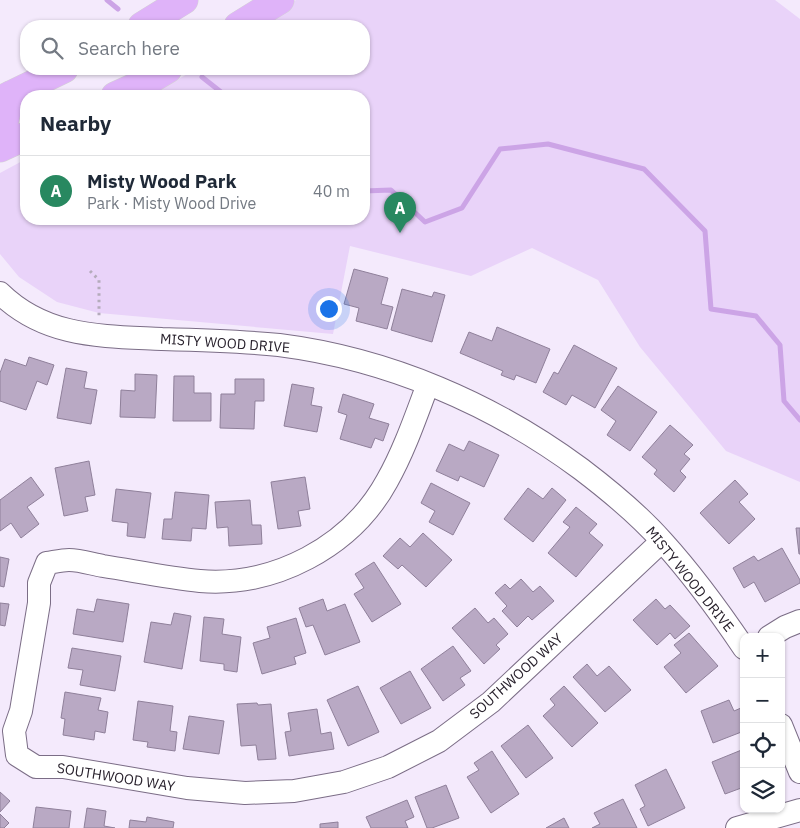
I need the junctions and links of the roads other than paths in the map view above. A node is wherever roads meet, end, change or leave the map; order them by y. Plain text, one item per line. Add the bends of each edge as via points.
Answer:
1 (184, 0) edge
2 (280, 0) edge
3 (152, 20) edge
4 (248, 20) edge
5 (52, 75) edge
6 (158, 75) edge
7 (21, 90) edge
8 (128, 90) edge
9 (20, 91) edge
10 (5, 98) edge
11 (0, 131) edge
12 (20, 139) edge
13 (0, 148) edge
14 (2, 301) edge
15 (428, 384) junction
16 (662, 541) junction
17 (800, 621) edge
18 (775, 633) edge
19 (740, 642) edge
20 (785, 734) edge
21 (800, 772) edge
22 (800, 810) edge
23 (737, 828) edge

1 - 3 main road
2 - 4 main road
5 - 7 main road
6 - 8 main road
9 - 10 main road
10 - 11 main road via 3,129
12 - 13 main road
14 - 15 street, MISTY WOOD DRIVE via 52,326 72,332 281,346 358,361
15 - 16 street, MISTY WOOD DRIVE via 487,410 550,447 602,485
15 - 16 street, SOUTHWOOD WAY via 387,482 373,503 339,537 297,564 250,579 200,581 70,560 47,563 40,583 21,711 14,731 18,755 36,767 63,767 187,788 245,793 294,791 344,782 388,767 439,741 492,702
16 - 19 street, MISTY WOOD DRIVE
17 - 18 street
20 - 21 street
22 - 23 street

